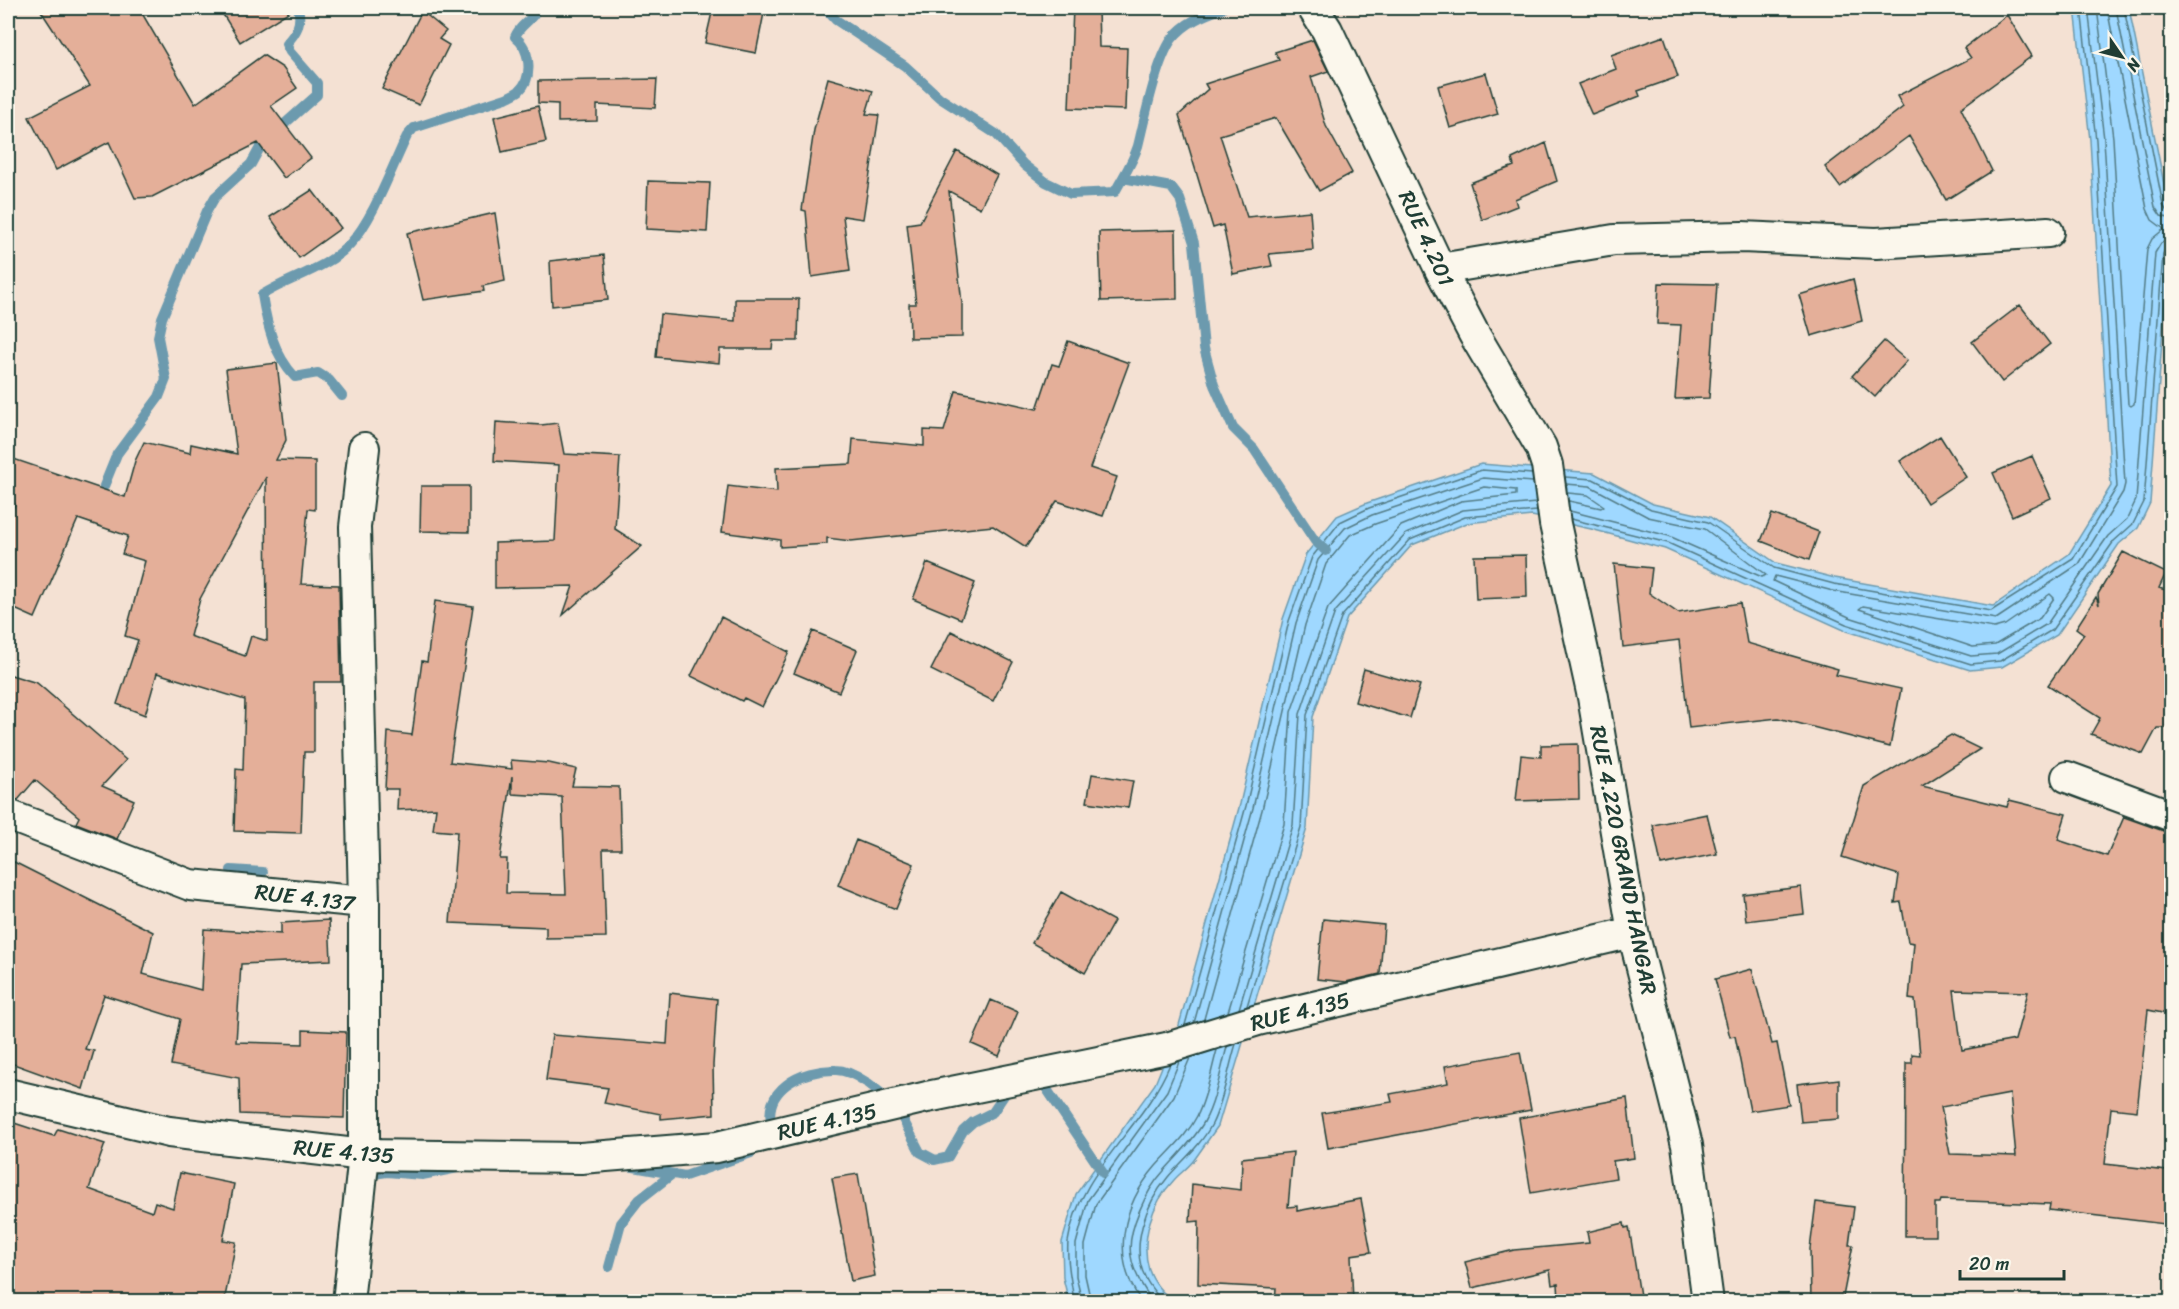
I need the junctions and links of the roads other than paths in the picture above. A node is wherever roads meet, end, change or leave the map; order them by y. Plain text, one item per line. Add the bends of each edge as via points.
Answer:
1 (1320, 19) edge
2 (2048, 232) dead end
3 (1440, 269) junction
4 (364, 448) dead end
5 (1555, 524) joint
6 (2067, 777) dead end
7 (8, 815) edge
8 (2172, 816) edge
9 (364, 902) junction
10 (1633, 932) junction
11 (8, 1094) edge
12 (364, 1155) junction
13 (348, 1302) edge
14 (1708, 1302) edge

1 - 3 street, RUE 4.201
2 - 3 street via 1876,243 1742,237 1614,240
3 - 5 street, RUE 4.201 via 1541,447
4 - 9 street via 355,547
5 - 10 street, RUE 4.220 GRAND HANGAR via 1593,697
6 - 8 street
7 - 9 street, RUE 4.137 via 190,885
9 - 12 street, RUE 4.137
10 - 12 street, RUE 4.135 via 1258,1020 1167,1048 927,1097 717,1147 581,1158
10 - 14 street, RUE 4.220 GRAND HANGAR via 1687,1145
11 - 12 street, RUE 4.135 via 169,1132
12 - 13 street, RUE 4.137

